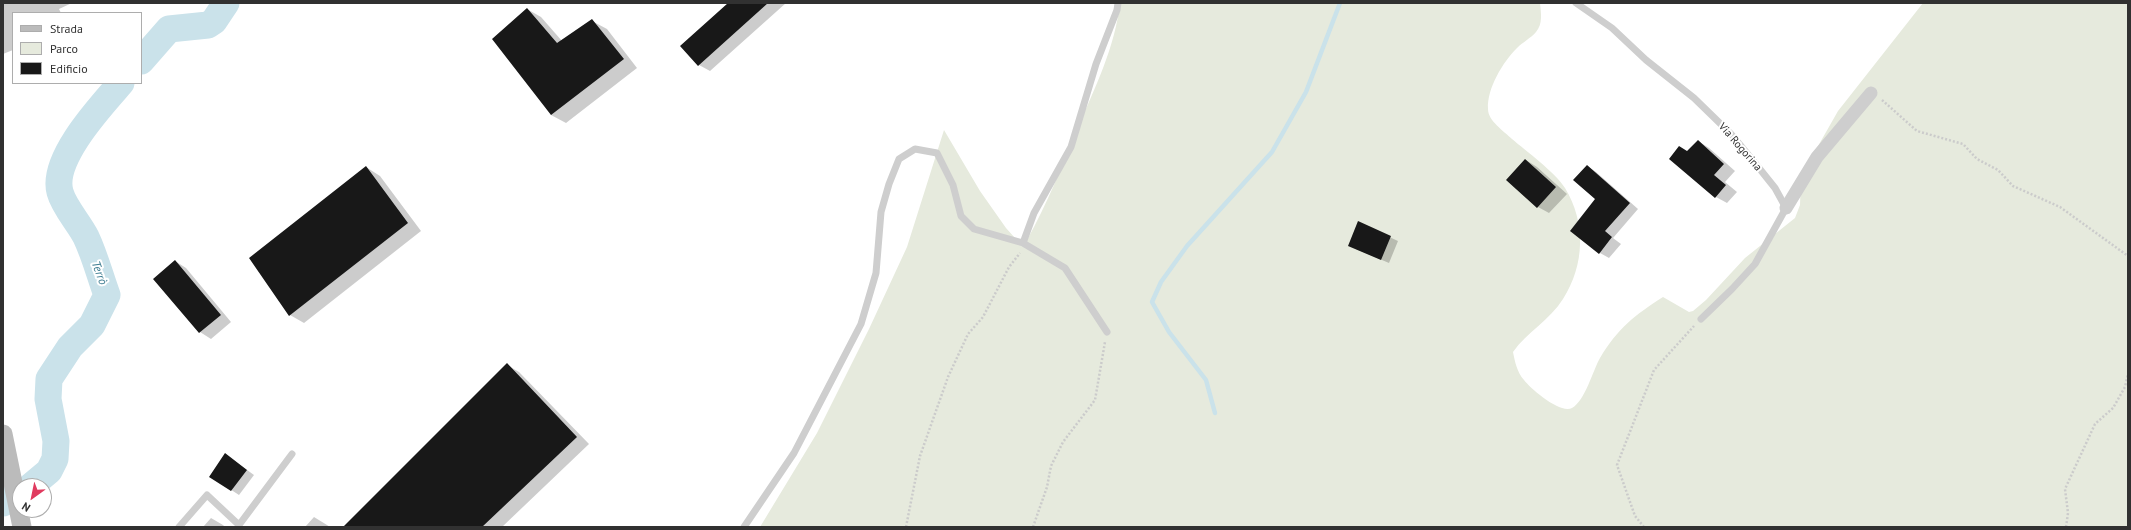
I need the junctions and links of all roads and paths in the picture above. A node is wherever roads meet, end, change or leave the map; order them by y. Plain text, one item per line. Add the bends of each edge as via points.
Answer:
1 (1118, 3) edge
2 (1576, 3) edge
3 (1871, 93) joint
4 (1786, 208) junction
5 (1023, 243) junction
6 (2128, 256) edge
7 (1701, 319) joint
8 (1107, 332) joint
9 (2128, 374) edge
10 (3, 434) edge
11 (292, 454) dead end
12 (20, 519) edge
13 (179, 527) edge
14 (744, 527) edge
15 (906, 527) edge
16 (1033, 527) edge
17 (1644, 527) edge
18 (2066, 527) edge

1 - 5 lane via 1071,147 1034,214
2 - 4 lane, Via Rogorina via 1612,28 1646,60 1694,98 1731,134 1775,188
3 - 4 street via 1817,157
3 - 6 path via 1885,101 1917,131 1963,144 1977,159 1998,170 2013,186 2060,207
4 - 7 lane via 1755,264
5 - 8 lane via 1065,268
5 - 14 lane via 974,229 961,216 953,185 937,153 915,149 899,160 889,184 882,212 876,273 860,324 794,453
5 - 15 path via 1019,255 1009,267 983,318 968,334 948,377 920,456
7 - 17 path via 1654,370 1617,465 1635,516
8 - 16 path via 1094,400 1063,442 1051,466 1047,487
9 - 18 path via 2125,387 2113,408 2095,424 2065,489 2068,513
10 - 12 main road
11 - 13 lane via 239,525 207,495

